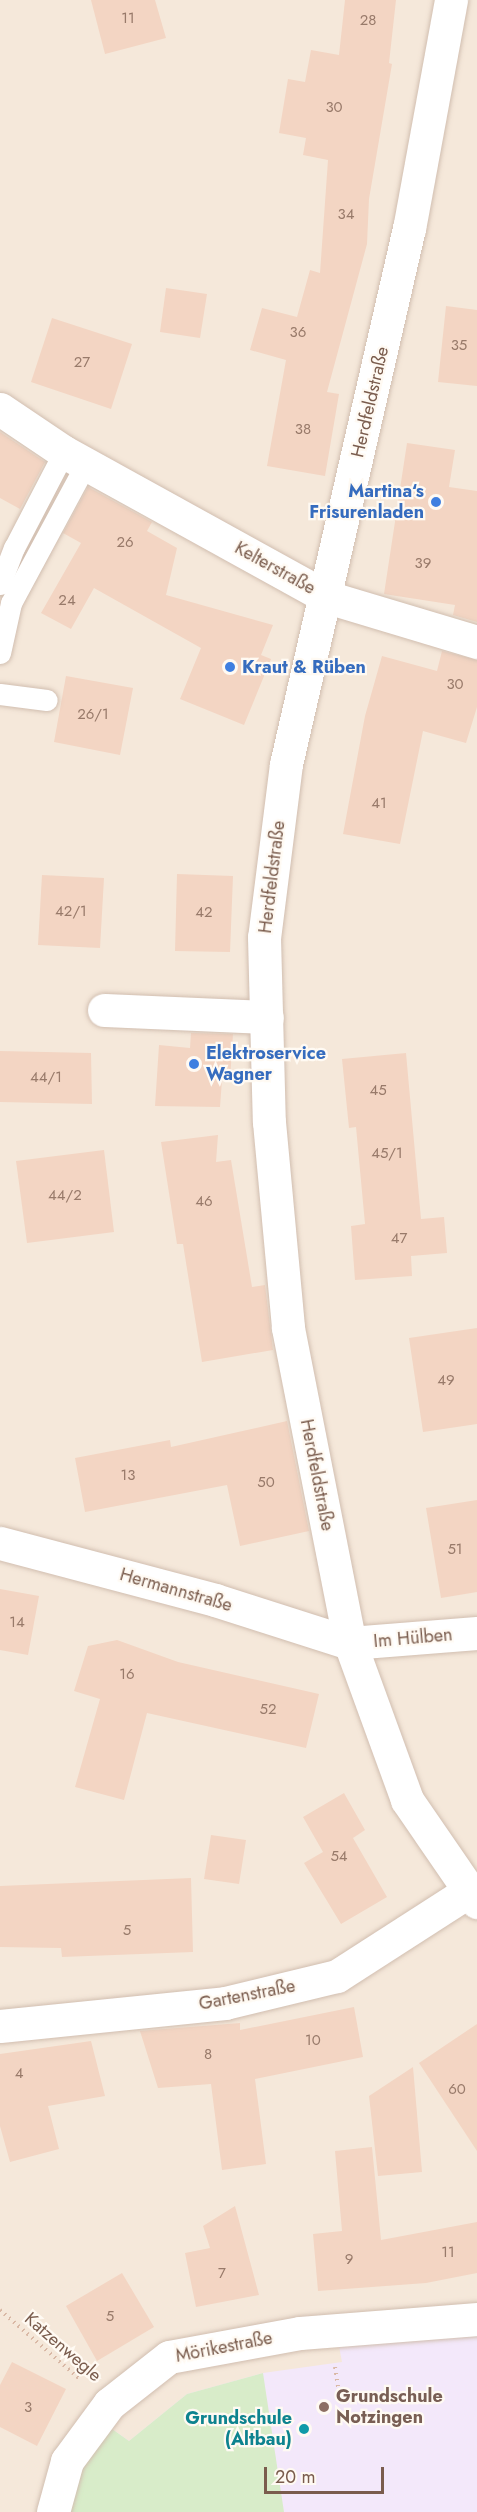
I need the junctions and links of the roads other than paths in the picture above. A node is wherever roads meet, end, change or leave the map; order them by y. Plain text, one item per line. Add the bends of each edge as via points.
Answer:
1 (451, 0) edge
2 (0, 409) edge
3 (75, 458) junction
4 (0, 584) edge
5 (327, 597) junction
6 (477, 642) edge
7 (0, 653) edge
8 (0, 694) edge
9 (47, 700) dead end
10 (104, 1010) dead end
11 (267, 1017) junction
12 (0, 1543) edge
13 (477, 1633) edge
14 (350, 1643) junction
15 (473, 1897) edge
16 (0, 2026) edge
17 (477, 2319) edge
18 (53, 2512) edge

1 - 5 street, Herdfeldstraße via 409,228
2 - 3 street, Kelterstraße
3 - 4 lane via 14,548
3 - 5 street, Kelterstraße
3 - 7 lane via 11,603
5 - 6 street, Kelterstraße
5 - 11 street, Herdfeldstraße via 286,764 264,937
8 - 9 lane
10 - 11 street
11 - 14 street, Herdfeldstraße via 269,1122 288,1329
12 - 14 street, Hermannstraße via 215,1600
13 - 14 street, Im Hülben
14 - 15 street, Herdfeldstraße via 407,1800
15 - 16 street, Gartenstraße via 337,1976 225,2003
17 - 18 street, Mörikestraße via 300,2333 169,2357 109,2404 67,2461

